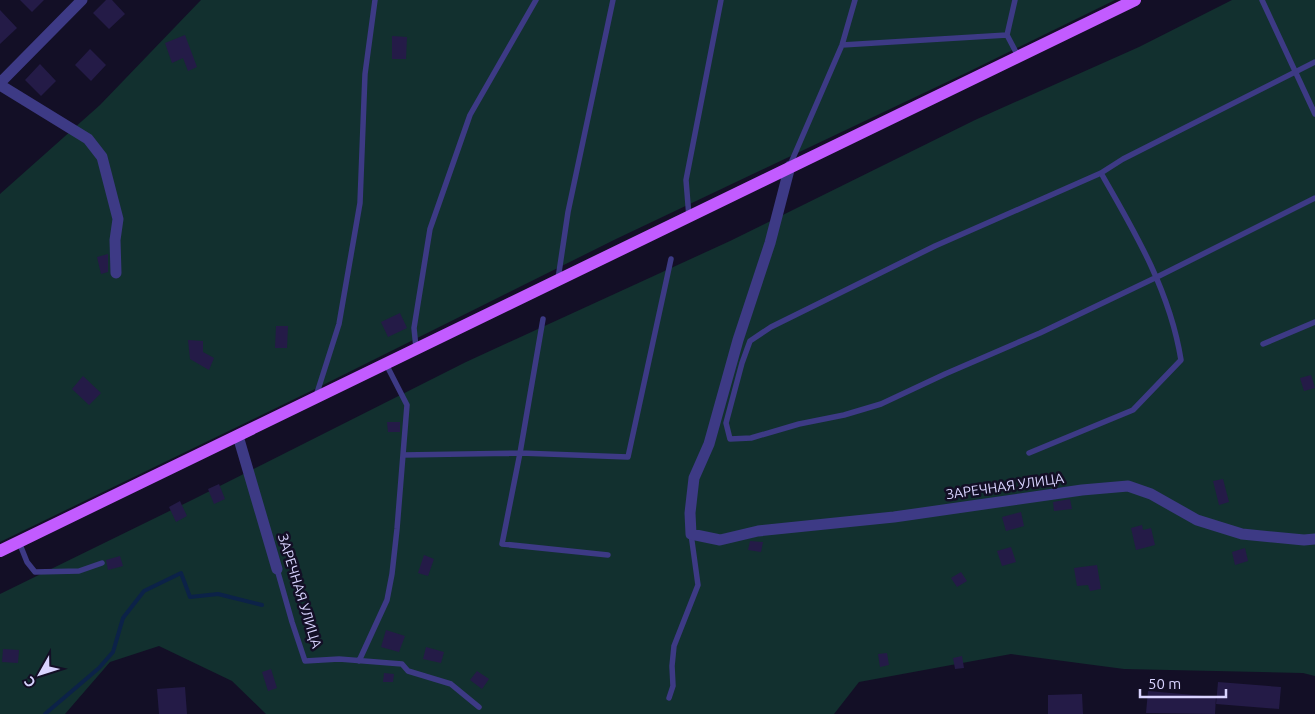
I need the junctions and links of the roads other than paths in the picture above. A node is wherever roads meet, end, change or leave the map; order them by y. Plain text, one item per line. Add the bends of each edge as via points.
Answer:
1 (82, 0) edge
2 (375, 0) edge
3 (536, 0) edge
4 (614, 0) edge
5 (720, 0) edge
6 (855, 0) edge
7 (1015, 0) edge
8 (1135, 0) edge
9 (1262, 0) edge
10 (1007, 35) junction
11 (842, 45) junction
12 (1018, 56) junction
13 (1315, 62) edge
14 (1295, 72) junction
15 (0, 84) edge
16 (1315, 114) edge
17 (790, 166) junction
18 (1101, 173) junction
19 (1315, 198) edge
20 (689, 217) junction
21 (672, 259) dead end
22 (116, 273) dead end
23 (1157, 278) junction
24 (558, 281) junction
25 (543, 320) dead end
26 (1315, 322) edge
27 (1263, 344) dead end
28 (416, 348) junction
29 (386, 364) junction
30 (315, 398) junction
31 (238, 436) junction
32 (520, 453) junction
33 (1029, 453) dead end
34 (403, 455) junction
35 (691, 534) junction
36 (1315, 539) edge
37 (19, 542) junction
38 (0, 551) edge
39 (608, 554) dead end
40 (102, 563) dead end
41 (277, 569) joint
42 (359, 661) junction
43 (669, 698) dead end
44 (479, 707) dead end

1 - 15 street
2 - 30 lane via 365,74 360,203 339,324
3 - 28 lane via 470,115 457,150 430,229 414,328
4 - 24 lane via 568,212
5 - 20 lane via 686,180
6 - 11 lane
7 - 10 lane
8 - 12 main road
9 - 14 lane
10 - 11 lane
10 - 12 lane
11 - 17 lane
12 - 17 main road
13 - 14 lane
14 - 16 lane
14 - 18 lane
15 - 22 street via 88,139 102,157 118,219
17 - 20 main road
17 - 35 street via 709,444 694,478
18 - 23 lane via 1138,236
18 - 23 lane via 935,246 771,327 750,341 726,423 730,439 751,438 881,404
19 - 23 lane
20 - 24 main road
21 - 32 lane via 628,457
23 - 33 lane via 1177,334 1181,360 1133,410
24 - 28 main road
25 - 32 lane
26 - 27 lane
28 - 29 main road
29 - 30 main road
29 - 34 lane via 408,405
30 - 31 main road
31 - 37 main road
31 - 41 street, ЗАРЕЧНАЯ УЛИЦА
32 - 34 lane
32 - 39 lane via 502,544
34 - 42 lane via 387,600
35 - 36 street, ЗАРЕЧНАЯ УЛИЦА via 720,540 758,531 894,517 1128,486 1150,494 1197,520 1242,534
35 - 43 lane via 698,585 674,646 673,686
37 - 38 main road
37 - 40 lane via 35,572 79,571
41 - 42 lane, ЗАРЕЧНАЯ УЛИЦА via 305,661
42 - 44 lane, ЗАРЕЧНАЯ УЛИЦА via 402,664 408,671 451,684

